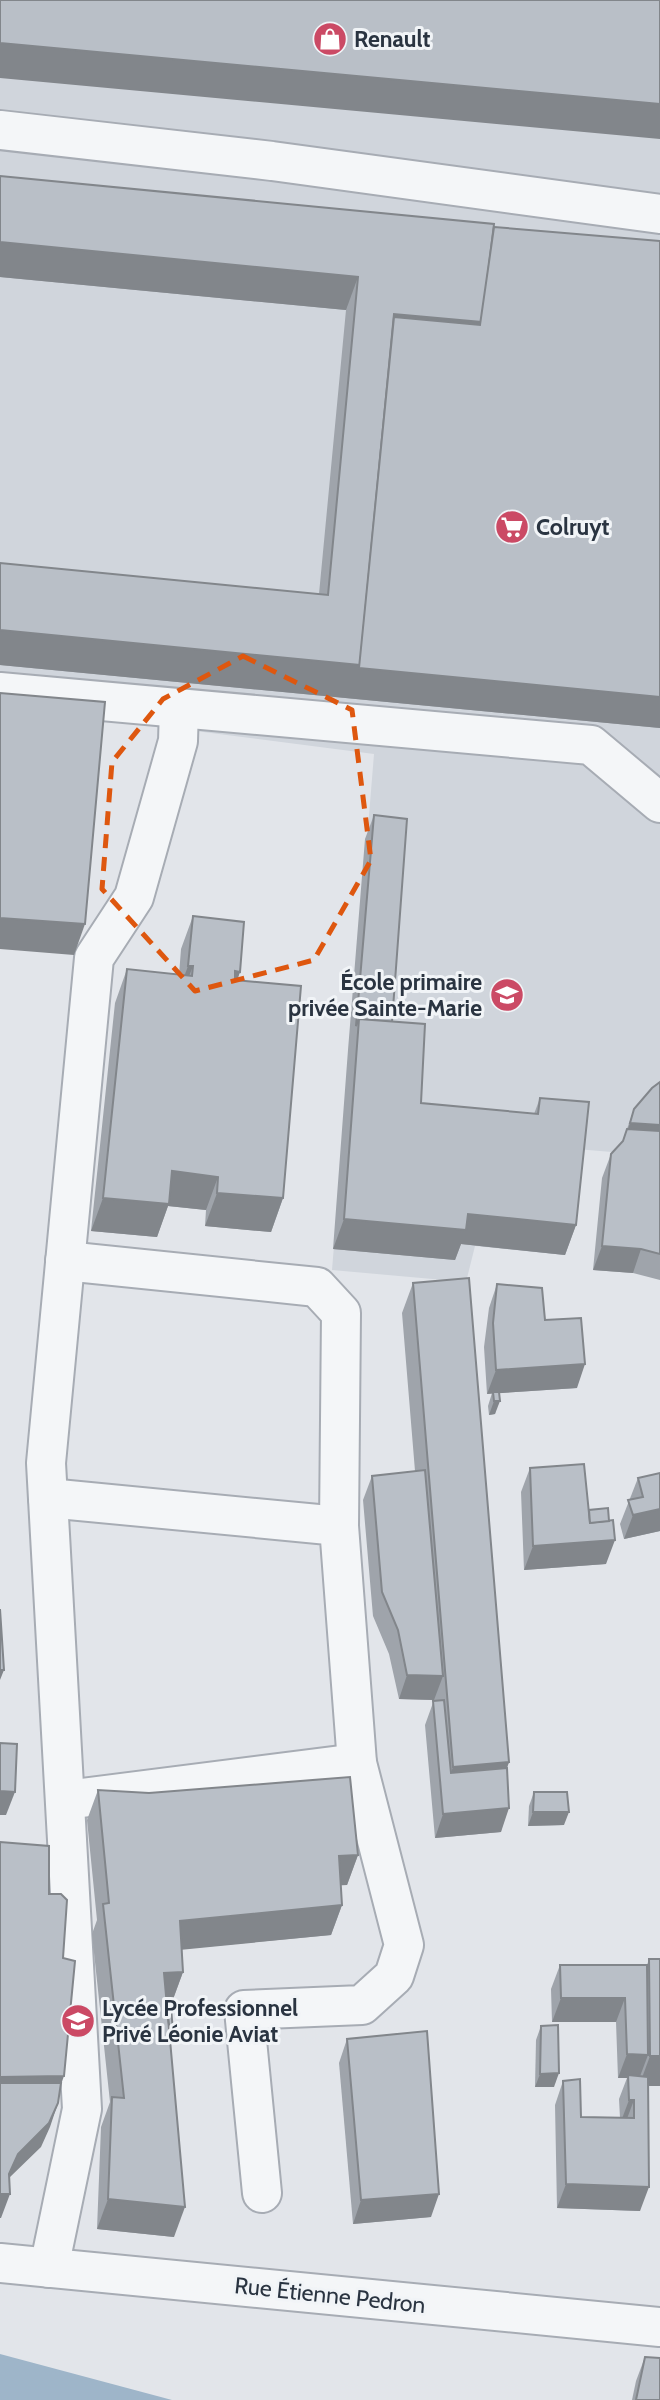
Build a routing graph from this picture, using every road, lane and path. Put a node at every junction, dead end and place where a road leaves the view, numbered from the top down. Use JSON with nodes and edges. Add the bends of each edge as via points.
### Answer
{"nodes":[{"id":1,"x":0,"y":130,"type":"edge"},
{"id":2,"x":660,"y":214,"type":"edge"},
{"id":3,"x":0,"y":692,"type":"edge"},
{"id":4,"x":179,"y":708,"type":"junction"},
{"id":5,"x":660,"y":803,"type":"edge"},
{"id":6,"x":65,"y":1261,"type":"junction"},
{"id":7,"x":48,"y":1498,"type":"junction"},
{"id":8,"x":339,"y":1526,"type":"junction"},
{"id":9,"x":358,"y":1763,"type":"junction"},
{"id":10,"x":66,"y":1800,"type":"junction"},
{"id":11,"x":262,"y":2193,"type":"dead end"},
{"id":12,"x":0,"y":2263,"type":"edge"},
{"id":13,"x":49,"y":2268,"type":"junction"},
{"id":14,"x":660,"y":2327,"type":"edge"}],
"edges":[{"from":1,"to":2,"type":"street","via":[[272,161]]},
{"from":3,"to":4,"type":"street"},
{"from":4,"to":5,"type":"street","via":[[591,745]]},
{"from":4,"to":6,"type":"street","via":[[178,741],[134,897],[94,958]]},
{"from":6,"to":7,"type":"street","via":[[46,1463]]},
{"from":6,"to":8,"type":"street","via":[[317,1287],[341,1313]]},
{"from":7,"to":8,"type":"street"},
{"from":7,"to":10,"type":"street"},
{"from":8,"to":9,"type":"street"},
{"from":9,"to":10,"type":"street"},
{"from":9,"to":11,"type":"street","via":[[404,1945],[394,1976],[362,2005],[244,2010]]},
{"from":10,"to":13,"type":"street","via":[[82,2109]]},
{"from":12,"to":13,"type":"street","name":"Rue Étienne Pedron"},
{"from":13,"to":14,"type":"street","name":"Rue Étienne Pedron"}]}
